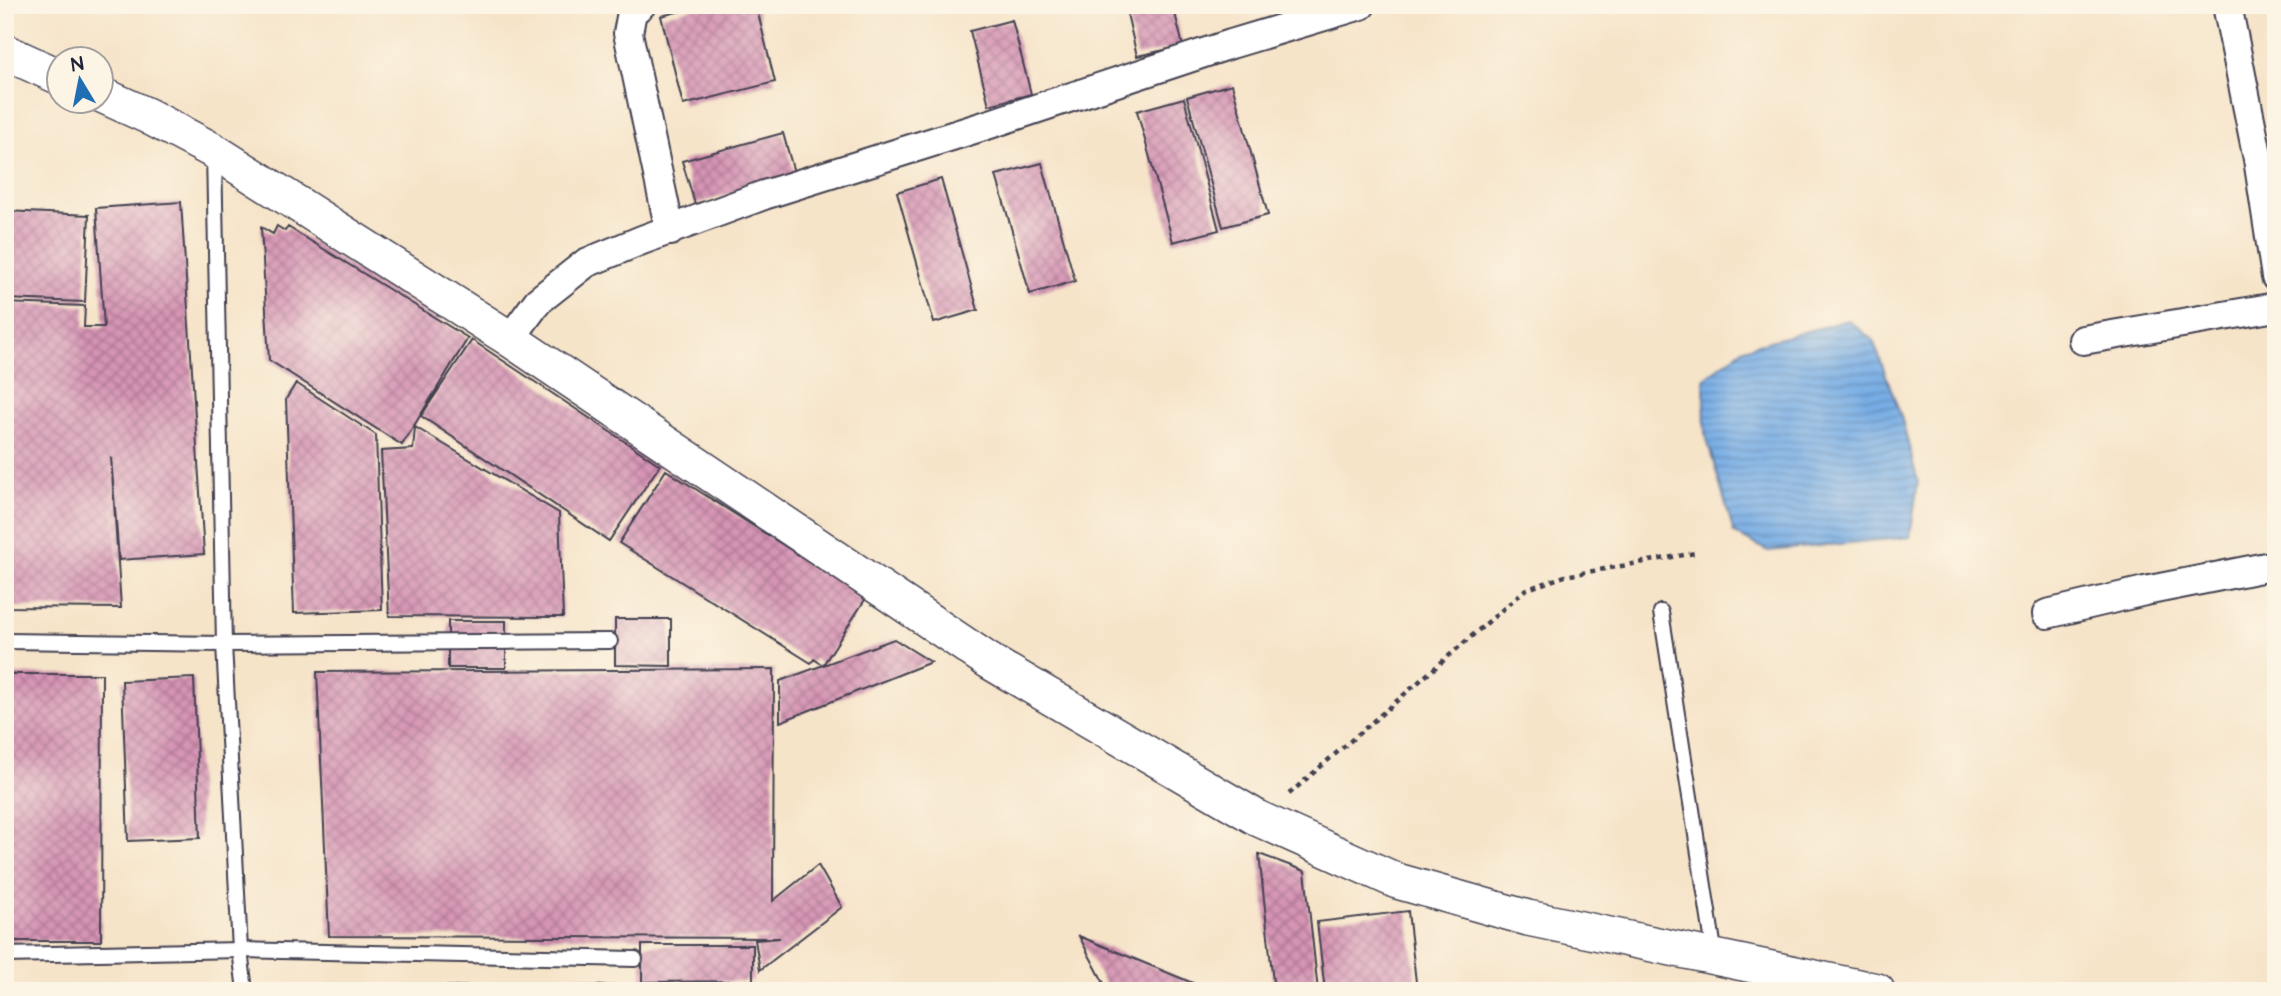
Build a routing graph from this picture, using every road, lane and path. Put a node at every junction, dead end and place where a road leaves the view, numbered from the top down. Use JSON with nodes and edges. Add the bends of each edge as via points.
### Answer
{"nodes":[{"id":1,"x":641,"y":5,"type":"edge"},
{"id":2,"x":1361,"y":5,"type":"edge"},
{"id":3,"x":2227,"y":5,"type":"edge"},
{"id":4,"x":5,"y":52,"type":"edge"},
{"id":5,"x":46,"y":71,"type":"edge"},
{"id":6,"x":116,"y":101,"type":"edge"},
{"id":7,"x":214,"y":151,"type":"junction"},
{"id":8,"x":2267,"y":156,"type":"edge"},
{"id":9,"x":670,"y":231,"type":"junction"},
{"id":10,"x":2276,"y":277,"type":"edge"},
{"id":11,"x":2276,"y":307,"type":"edge"},
{"id":12,"x":510,"y":339,"type":"junction"},
{"id":13,"x":2083,"y":340,"type":"dead end"},
{"id":14,"x":1695,"y":552,"type":"dead end"},
{"id":15,"x":2276,"y":565,"type":"edge"},
{"id":16,"x":1661,"y":612,"type":"dead end"},
{"id":17,"x":2047,"y":614,"type":"dead end"},
{"id":18,"x":5,"y":641,"type":"edge"},
{"id":19,"x":610,"y":641,"type":"dead end"},
{"id":20,"x":224,"y":644,"type":"junction"},
{"id":21,"x":1259,"y":820,"type":"junction"},
{"id":22,"x":240,"y":950,"type":"junction"},
{"id":23,"x":5,"y":955,"type":"edge"},
{"id":24,"x":1715,"y":957,"type":"junction"},
{"id":25,"x":635,"y":958,"type":"dead end"},
{"id":26,"x":244,"y":991,"type":"edge"},
{"id":27,"x":1877,"y":991,"type":"edge"}],
"edges":[{"from":1,"to":9,"type":"street","via":[[632,12],[628,33]]},
{"from":2,"to":9,"type":"street","via":[[764,195]]},
{"from":3,"to":8,"type":"street"},
{"from":4,"to":5,"type":"street"},
{"from":6,"to":7,"type":"street"},
{"from":7,"to":12,"type":"street"},
{"from":7,"to":20,"type":"lane"},
{"from":8,"to":10,"type":"street"},
{"from":9,"to":12,"type":"street","via":[[586,263],[538,301]]},
{"from":11,"to":13,"type":"street"},
{"from":12,"to":21,"type":"street","via":[[989,661]]},
{"from":14,"to":21,"type":"path","via":[[1565,576],[1525,590]]},
{"from":15,"to":17,"type":"street"},
{"from":16,"to":24,"type":"lane"},
{"from":18,"to":20,"type":"lane"},
{"from":19,"to":20,"type":"lane"},
{"from":20,"to":22,"type":"lane"},
{"from":21,"to":24,"type":"street","via":[[1397,881],[1528,918]]},
{"from":22,"to":23,"type":"lane"},
{"from":22,"to":25,"type":"lane"},
{"from":22,"to":26,"type":"lane"},
{"from":24,"to":27,"type":"street"}]}
